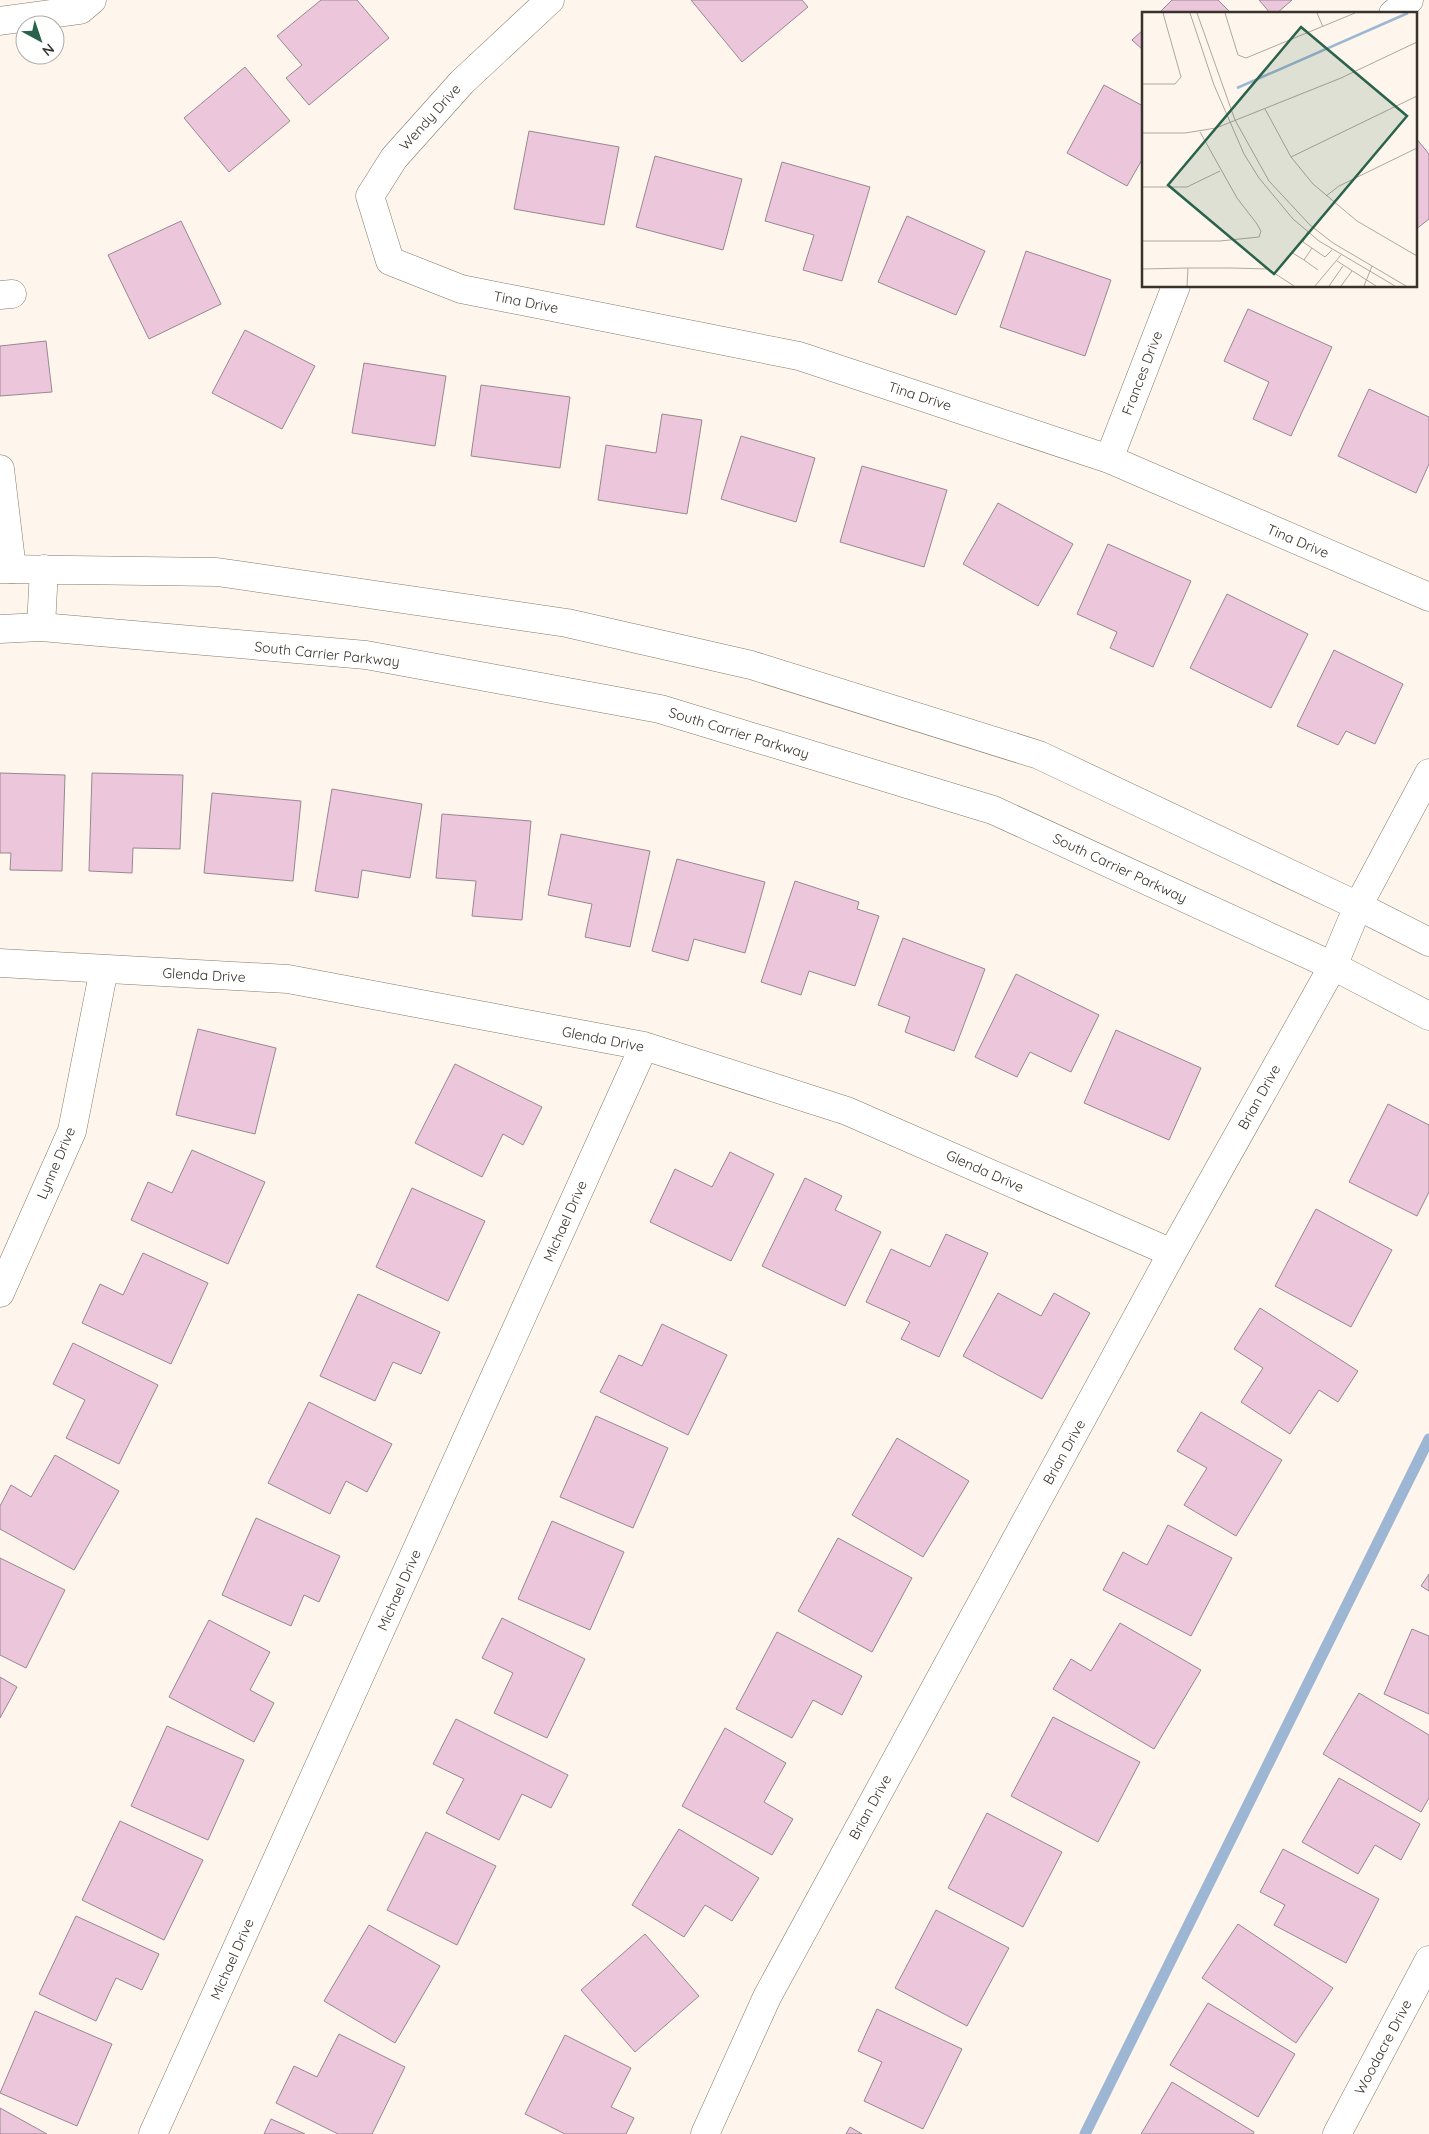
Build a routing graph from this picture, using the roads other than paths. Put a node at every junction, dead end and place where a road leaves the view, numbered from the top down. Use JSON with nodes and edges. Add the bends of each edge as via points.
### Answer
{"nodes":[{"id":1,"x":92,"y":0,"type":"edge"},
{"id":2,"x":550,"y":0,"type":"edge"},
{"id":3,"x":1409,"y":0,"type":"edge"},
{"id":4,"x":1394,"y":12,"type":"edge"},
{"id":5,"x":0,"y":21,"type":"edge"},
{"id":6,"x":390,"y":260,"type":"joint"},
{"id":7,"x":1175,"y":288,"type":"edge"},
{"id":8,"x":1109,"y":460,"type":"junction"},
{"id":9,"x":0,"y":469,"type":"edge"},
{"id":10,"x":6,"y":569,"type":"edge"},
{"id":11,"x":44,"y":569,"type":"junction"},
{"id":12,"x":1429,"y":597,"type":"edge"},
{"id":13,"x":41,"y":627,"type":"junction"},
{"id":14,"x":0,"y":629,"type":"edge"},
{"id":15,"x":1429,"y":773,"type":"edge"},
{"id":16,"x":1358,"y":906,"type":"junction"},
{"id":17,"x":1429,"y":942,"type":"edge"},
{"id":18,"x":0,"y":963,"type":"edge"},
{"id":19,"x":1333,"y":966,"type":"junction"},
{"id":20,"x":104,"y":969,"type":"junction"},
{"id":21,"x":1429,"y":1016,"type":"edge"},
{"id":22,"x":644,"y":1046,"type":"junction"},
{"id":23,"x":1172,"y":1253,"type":"junction"},
{"id":24,"x":0,"y":1293,"type":"edge"},
{"id":25,"x":1429,"y":1960,"type":"edge"},
{"id":26,"x":153,"y":2134,"type":"edge"},
{"id":27,"x":705,"y":2134,"type":"edge"},
{"id":28,"x":1337,"y":2134,"type":"edge"}],
"edges":[{"from":1,"to":5,"type":"street","via":[[80,10]]},
{"from":2,"to":6,"type":"street","name":"Wendy Drive","via":[[462,82],[394,158],[370,196]]},
{"from":3,"to":4,"type":"street"},
{"from":6,"to":8,"type":"street","name":"Tina Drive","via":[[462,288],[799,356]]},
{"from":7,"to":8,"type":"street","name":"Frances Drive"},
{"from":8,"to":12,"type":"street","name":"Tina Drive"},
{"from":9,"to":10,"type":"street"},
{"from":10,"to":11,"type":"street"},
{"from":11,"to":13,"type":"street"},
{"from":11,"to":16,"type":"street","via":[[217,572],[567,623],[752,665],[1039,755]]},
{"from":13,"to":14,"type":"street","name":"South Carrier Parkway"},
{"from":13,"to":19,"type":"street","name":"South Carrier Parkway","via":[[366,655],[660,709],[993,810]]},
{"from":15,"to":16,"type":"street","name":"Brian Drive"},
{"from":16,"to":17,"type":"street"},
{"from":16,"to":19,"type":"street","name":"Brian Drive"},
{"from":18,"to":20,"type":"street","name":"Glenda Drive"},
{"from":19,"to":21,"type":"street","name":"South Carrier Parkway"},
{"from":19,"to":23,"type":"street","name":"Brian Drive"},
{"from":20,"to":22,"type":"street","name":"Glenda Drive","via":[[288,979]]},
{"from":20,"to":24,"type":"street","name":"Lynne Drive","via":[[72,1130]]},
{"from":22,"to":23,"type":"street","name":"Glenda Drive","via":[[847,1111]]},
{"from":22,"to":26,"type":"street","name":"Michael Drive"},
{"from":23,"to":27,"type":"street","name":"Brian Drive","via":[[767,1997]]},
{"from":25,"to":28,"type":"street","name":"Woodacre Drive"}]}
